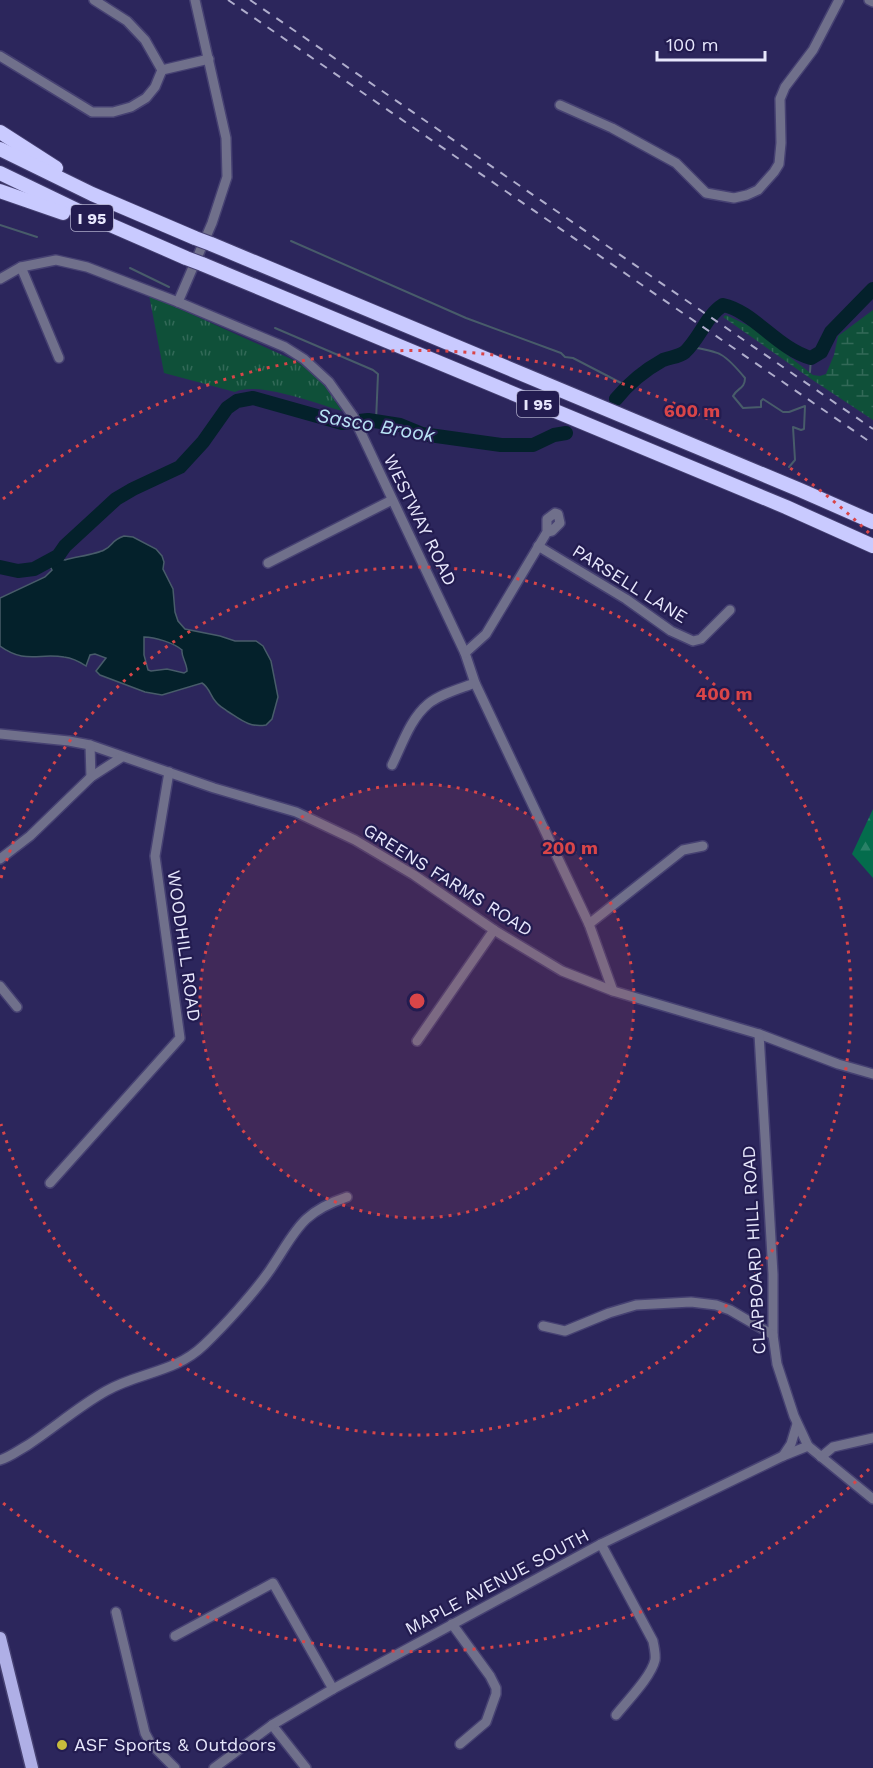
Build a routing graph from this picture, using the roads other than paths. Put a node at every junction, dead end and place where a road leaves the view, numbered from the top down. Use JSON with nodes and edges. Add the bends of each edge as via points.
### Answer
{"nodes":[{"id":1,"x":94,"y":0,"type":"edge"},
{"id":2,"x":195,"y":0,"type":"edge"},
{"id":3,"x":839,"y":0,"type":"edge"},
{"id":4,"x":869,"y":0,"type":"edge"},
{"id":5,"x":873,"y":2,"type":"edge"},
{"id":6,"x":0,"y":56,"type":"edge"},
{"id":7,"x":210,"y":59,"type":"junction"},
{"id":8,"x":162,"y":70,"type":"junction"},
{"id":9,"x":560,"y":105,"type":"dead end"},
{"id":10,"x":0,"y":132,"type":"edge"},
{"id":11,"x":0,"y":149,"type":"edge"},
{"id":12,"x":0,"y":173,"type":"edge"},
{"id":13,"x":0,"y":191,"type":"edge"},
{"id":14,"x":117,"y":205,"type":"junction"},
{"id":15,"x":155,"y":244,"type":"junction"},
{"id":16,"x":21,"y":267,"type":"junction"},
{"id":17,"x":0,"y":279,"type":"edge"},
{"id":18,"x":178,"y":302,"type":"junction"},
{"id":19,"x":59,"y":358,"type":"dead end"},
{"id":20,"x":392,"y":500,"type":"junction"},
{"id":21,"x":873,"y":522,"type":"edge"},
{"id":22,"x":547,"y":532,"type":"dead end"},
{"id":23,"x":538,"y":546,"type":"junction"},
{"id":24,"x":873,"y":546,"type":"edge"},
{"id":25,"x":268,"y":563,"type":"dead end"},
{"id":26,"x":730,"y":610,"type":"dead end"},
{"id":27,"x":465,"y":653,"type":"junction"},
{"id":28,"x":475,"y":683,"type":"junction"},
{"id":29,"x":0,"y":734,"type":"edge"},
{"id":30,"x":90,"y":745,"type":"junction"},
{"id":31,"x":122,"y":757,"type":"junction"},
{"id":32,"x":392,"y":765,"type":"dead end"},
{"id":33,"x":169,"y":772,"type":"junction"},
{"id":34,"x":91,"y":777,"type":"junction"},
{"id":35,"x":703,"y":846,"type":"dead end"},
{"id":36,"x":0,"y":859,"type":"edge"},
{"id":37,"x":589,"y":924,"type":"junction"},
{"id":38,"x":494,"y":930,"type":"junction"},
{"id":39,"x":0,"y":987,"type":"edge"},
{"id":40,"x":613,"y":991,"type":"junction"},
{"id":41,"x":17,"y":1007,"type":"dead end"},
{"id":42,"x":759,"y":1034,"type":"junction"},
{"id":43,"x":417,"y":1041,"type":"dead end"},
{"id":44,"x":873,"y":1074,"type":"edge"},
{"id":45,"x":51,"y":1183,"type":"dead end"},
{"id":46,"x":347,"y":1197,"type":"dead end"},
{"id":47,"x":543,"y":1326,"type":"dead end"},
{"id":48,"x":773,"y":1335,"type":"junction"},
{"id":49,"x":797,"y":1424,"type":"junction"},
{"id":50,"x":873,"y":1438,"type":"edge"},
{"id":51,"x":808,"y":1446,"type":"junction"},
{"id":52,"x":783,"y":1456,"type":"junction"},
{"id":53,"x":821,"y":1457,"type":"junction"},
{"id":54,"x":0,"y":1460,"type":"edge"},
{"id":55,"x":873,"y":1499,"type":"edge"},
{"id":56,"x":601,"y":1544,"type":"junction"},
{"id":57,"x":116,"y":1612,"type":"dead end"},
{"id":58,"x":452,"y":1624,"type":"junction"},
{"id":59,"x":175,"y":1636,"type":"dead end"},
{"id":60,"x":0,"y":1638,"type":"edge"},
{"id":61,"x":333,"y":1689,"type":"junction"},
{"id":62,"x":616,"y":1715,"type":"dead end"},
{"id":63,"x":272,"y":1725,"type":"junction"},
{"id":64,"x":460,"y":1744,"type":"dead end"},
{"id":65,"x":32,"y":1768,"type":"edge"},
{"id":66,"x":175,"y":1768,"type":"edge"},
{"id":67,"x":214,"y":1768,"type":"edge"},
{"id":68,"x":306,"y":1768,"type":"edge"}],
"edges":[{"from":1,"to":8,"type":"street","via":[[127,21],[145,40]]},
{"from":2,"to":7,"type":"street"},
{"from":3,"to":9,"type":"street","via":[[813,50],[780,99],[779,164],[758,190],[747,195],[734,198],[706,193],[676,163]]},
{"from":4,"to":5,"type":"street"},
{"from":6,"to":8,"type":"street","via":[[92,112],[113,112],[146,98]]},
{"from":7,"to":8,"type":"street"},
{"from":7,"to":18,"type":"street","via":[[226,138],[227,177],[212,224]]},
{"from":10,"to":14,"type":"highway"},
{"from":11,"to":14,"type":"highway","number":"I 95"},
{"from":12,"to":15,"type":"highway","number":"I 95"},
{"from":13,"to":15,"type":"highway"},
{"from":14,"to":21,"type":"highway","number":"I 95","bridge":true},
{"from":15,"to":24,"type":"highway","number":"I 95","bridge":true},
{"from":16,"to":17,"type":"street","name":"WESTWAY ROAD"},
{"from":16,"to":18,"type":"street","name":"WESTWAY ROAD","via":[[56,260],[87,267]]},
{"from":16,"to":19,"type":"street"},
{"from":18,"to":20,"type":"street","name":"WESTWAY ROAD","via":[[285,347],[329,381],[353,416]]},
{"from":20,"to":25,"type":"street"},
{"from":20,"to":27,"type":"street","name":"WESTWAY ROAD"},
{"from":22,"to":23,"type":"street"},
{"from":23,"to":26,"type":"street","name":"PARSELL LANE","via":[[693,641],[701,639]]},
{"from":23,"to":27,"type":"street","via":[[486,634]]},
{"from":27,"to":28,"type":"street","name":"WESTWAY ROAD"},
{"from":28,"to":32,"type":"street","via":[[428,704],[415,720]]},
{"from":28,"to":37,"type":"street","name":"WESTWAY ROAD"},
{"from":29,"to":30,"type":"street","name":"GREENS FARMS ROAD"},
{"from":30,"to":31,"type":"street","name":"GREENS FARMS ROAD"},
{"from":30,"to":34,"type":"street"},
{"from":31,"to":33,"type":"street","name":"GREENS FARMS ROAD"},
{"from":31,"to":34,"type":"street"},
{"from":33,"to":38,"type":"street","name":"GREENS FARMS ROAD","via":[[296,812],[355,840]]},
{"from":33,"to":45,"type":"street","name":"WOODHILL ROAD","via":[[155,856],[180,1038]]},
{"from":34,"to":36,"type":"street"},
{"from":35,"to":37,"type":"street","via":[[683,850]]},
{"from":37,"to":40,"type":"street","name":"WESTWAY ROAD"},
{"from":38,"to":40,"type":"street","name":"GREENS FARMS ROAD","via":[[562,971]]},
{"from":38,"to":43,"type":"street"},
{"from":39,"to":41,"type":"street"},
{"from":40,"to":42,"type":"street","name":"GREENS FARMS ROAD"},
{"from":42,"to":44,"type":"street","name":"GREENS FARMS ROAD"},
{"from":42,"to":48,"type":"street","name":"CLAPBOARD HILL ROAD"},
{"from":46,"to":54,"type":"street","via":[[299,1224],[270,1271],[202,1347],[179,1363],[106,1391]]},
{"from":47,"to":48,"type":"street","via":[[565,1331],[636,1305],[691,1302],[730,1310]]},
{"from":48,"to":49,"type":"street","name":"CLAPBOARD HILL ROAD","via":[[777,1364]]},
{"from":49,"to":51,"type":"street","name":"CLAPBOARD HILL ROAD"},
{"from":49,"to":52,"type":"street"},
{"from":50,"to":53,"type":"street","via":[[833,1447]]},
{"from":51,"to":52,"type":"street","name":"MAPLE AVENUE SOUTH"},
{"from":51,"to":53,"type":"street","name":"CLAPBOARD HILL ROAD"},
{"from":52,"to":56,"type":"street","name":"MAPLE AVENUE SOUTH"},
{"from":53,"to":55,"type":"street","name":"CLAPBOARD HILL ROAD"},
{"from":56,"to":58,"type":"street","name":"MAPLE AVENUE SOUTH"},
{"from":56,"to":62,"type":"street","via":[[655,1649],[651,1670]]},
{"from":57,"to":66,"type":"street","via":[[145,1733]]},
{"from":58,"to":61,"type":"street","name":"MAPLE AVENUE SOUTH"},
{"from":58,"to":64,"type":"street","via":[[496,1688],[486,1722]]},
{"from":59,"to":61,"type":"street","via":[[273,1583]]},
{"from":60,"to":65,"type":"main road"},
{"from":61,"to":63,"type":"street","name":"MAPLE AVENUE SOUTH"},
{"from":63,"to":67,"type":"street","name":"MAPLE AVENUE SOUTH"},
{"from":63,"to":68,"type":"street"}]}
